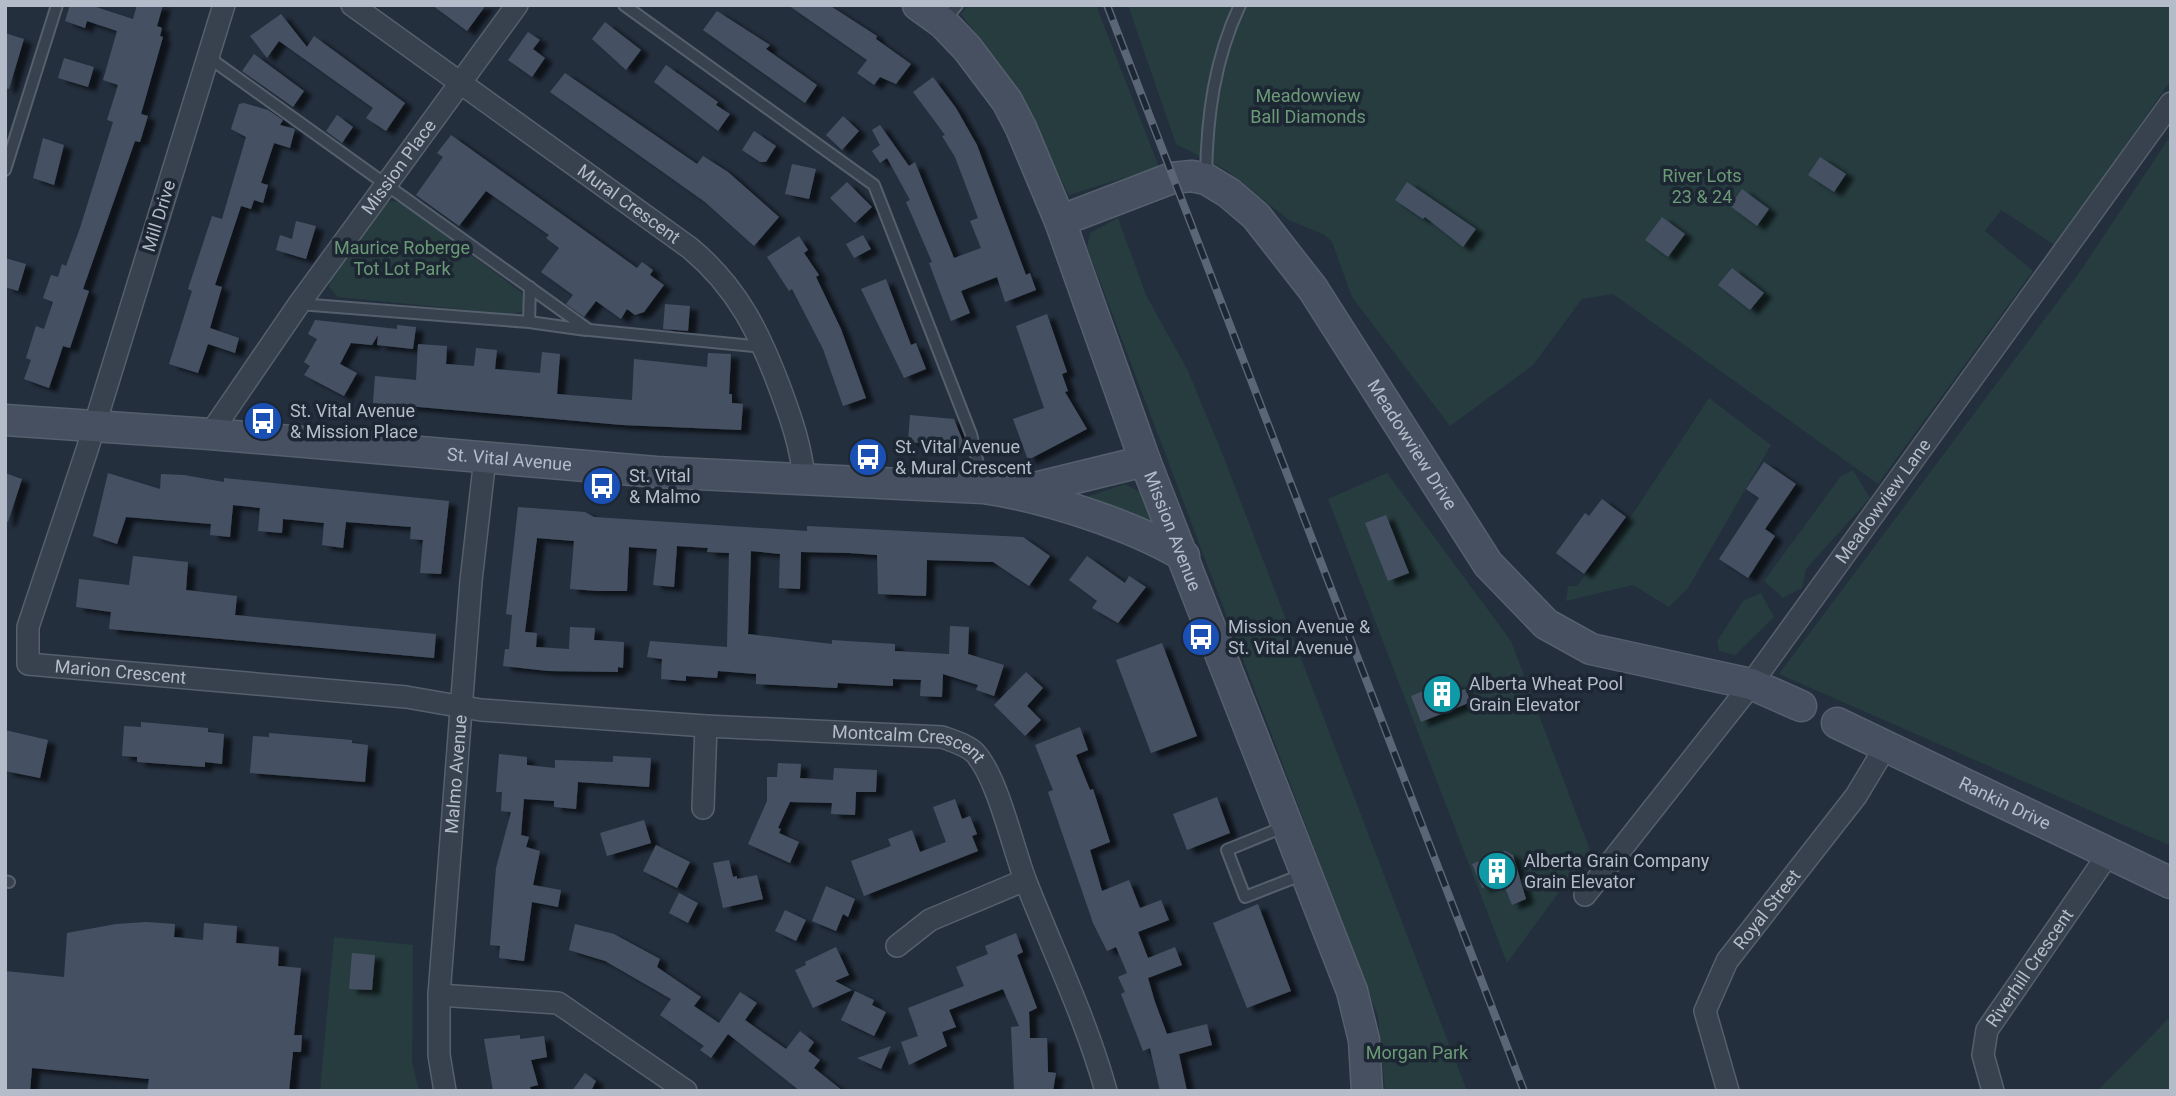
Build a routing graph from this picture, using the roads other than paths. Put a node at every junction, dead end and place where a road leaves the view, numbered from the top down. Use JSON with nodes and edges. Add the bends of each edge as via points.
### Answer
{"nodes":[{"id":1,"x":57,"y":5,"type":"edge"},
{"id":2,"x":224,"y":5,"type":"edge"},
{"id":3,"x":352,"y":5,"type":"edge"},
{"id":4,"x":517,"y":5,"type":"edge"},
{"id":5,"x":624,"y":5,"type":"edge"},
{"id":6,"x":918,"y":5,"type":"edge"},
{"id":7,"x":1240,"y":5,"type":"edge"},
{"id":8,"x":950,"y":14,"type":"edge"},
{"id":9,"x":208,"y":57,"type":"junction"},
{"id":10,"x":462,"y":84,"type":"junction"},
{"id":11,"x":2171,"y":103,"type":"edge"},
{"id":12,"x":5,"y":170,"type":"edge"},
{"id":13,"x":1206,"y":179,"type":"junction"},
{"id":14,"x":388,"y":184,"type":"junction"},
{"id":15,"x":1060,"y":221,"type":"junction"},
{"id":16,"x":530,"y":286,"type":"junction"},
{"id":17,"x":299,"y":304,"type":"junction"},
{"id":18,"x":530,"y":322,"type":"junction"},
{"id":19,"x":589,"y":330,"type":"junction"},
{"id":20,"x":764,"y":346,"type":"junction"},
{"id":21,"x":5,"y":420,"type":"edge"},
{"id":22,"x":94,"y":426,"type":"junction"},
{"id":23,"x":209,"y":434,"type":"junction"},
{"id":24,"x":485,"y":457,"type":"junction"},
{"id":25,"x":1145,"y":461,"type":"junction"},
{"id":26,"x":804,"y":479,"type":"junction"},
{"id":27,"x":983,"y":488,"type":"junction"},
{"id":28,"x":1014,"y":492,"type":"junction"},
{"id":29,"x":1184,"y":556,"type":"junction"},
{"id":30,"x":1751,"y":684,"type":"junction"},
{"id":31,"x":461,"y":706,"type":"junction"},
{"id":32,"x":1801,"y":706,"type":"dead end"},
{"id":33,"x":1837,"y":723,"type":"dead end"},
{"id":34,"x":706,"y":726,"type":"junction"},
{"id":35,"x":1886,"y":746,"type":"junction"},
{"id":36,"x":703,"y":808,"type":"dead end"},
{"id":37,"x":1288,"y":825,"type":"junction"},
{"id":38,"x":2109,"y":853,"type":"junction"},
{"id":39,"x":1307,"y":873,"type":"junction"},
{"id":40,"x":1025,"y":880,"type":"junction"},
{"id":41,"x":2171,"y":883,"type":"edge"},
{"id":42,"x":1585,"y":895,"type":"dead end"},
{"id":43,"x":897,"y":946,"type":"dead end"},
{"id":44,"x":439,"y":995,"type":"junction"},
{"id":45,"x":445,"y":1091,"type":"edge"},
{"id":46,"x":686,"y":1091,"type":"edge"},
{"id":47,"x":1106,"y":1091,"type":"edge"},
{"id":48,"x":1367,"y":1091,"type":"edge"},
{"id":49,"x":1728,"y":1091,"type":"edge"},
{"id":50,"x":1993,"y":1091,"type":"edge"}],
"edges":[{"from":1,"to":12,"type":"lane"},
{"from":2,"to":9,"type":"street","name":"Mill Drive"},
{"from":3,"to":10,"type":"street","name":"Mural Crescent"},
{"from":4,"to":10,"type":"street","name":"Mission Place"},
{"from":5,"to":27,"type":"lane","via":[[874,185],[971,434]]},
{"from":6,"to":8,"type":"street","name":"Mission Avenue"},
{"from":7,"to":13,"type":"lane","via":[[1221,53],[1207,125]]},
{"from":8,"to":15,"type":"street","name":"Mission Avenue","via":[[967,48],[1007,101]]},
{"from":9,"to":14,"type":"lane"},
{"from":9,"to":22,"type":"street","name":"Mill Drive"},
{"from":10,"to":14,"type":"street","name":"Mission Place"},
{"from":10,"to":20,"type":"street","name":"Mural Crescent","via":[[707,261],[736,294]]},
{"from":11,"to":30,"type":"street","name":"Meadowview Lane"},
{"from":13,"to":15,"type":"street","via":[[1172,178]]},
{"from":13,"to":30,"type":"street","name":"Meadowview Drive","via":[[1255,216],[1283,248],[1488,564],[1546,624],[1591,649]]},
{"from":14,"to":16,"type":"lane"},
{"from":14,"to":17,"type":"street","name":"Mission Place"},
{"from":15,"to":25,"type":"street","name":"Mission Avenue"},
{"from":16,"to":18,"type":"lane"},
{"from":16,"to":19,"type":"lane"},
{"from":17,"to":18,"type":"lane"},
{"from":17,"to":23,"type":"street","name":"Mission Place"},
{"from":18,"to":19,"type":"lane"},
{"from":19,"to":20,"type":"lane"},
{"from":20,"to":26,"type":"street","name":"Mural Crescent","via":[[801,446]]},
{"from":21,"to":22,"type":"street","name":"St. Vital Avenue"},
{"from":22,"to":23,"type":"street","name":"St. Vital Avenue"},
{"from":22,"to":31,"type":"street","name":"Marion Crescent","via":[[28,627],[28,664]]},
{"from":23,"to":24,"type":"street","name":"St. Vital Avenue"},
{"from":24,"to":26,"type":"street","name":"St. Vital Avenue"},
{"from":24,"to":31,"type":"street","name":"Malmo Avenue"},
{"from":25,"to":28,"type":"street","name":"St. Vital Avenue"},
{"from":25,"to":29,"type":"street","name":"Mission Avenue"},
{"from":26,"to":27,"type":"street","name":"St. Vital Avenue"},
{"from":27,"to":28,"type":"street","name":"St. Vital Avenue"},
{"from":28,"to":29,"type":"street","name":"St. Vital Avenue","via":[[1152,537]]},
{"from":29,"to":37,"type":"street","name":"Mission Avenue"},
{"from":30,"to":32,"type":"street","name":"Meadowview Drive"},
{"from":30,"to":42,"type":"street","name":"Meadowview Lane"},
{"from":31,"to":34,"type":"street","name":"Montcalm Crescent"},
{"from":31,"to":44,"type":"street","name":"Malmo Avenue"},
{"from":33,"to":35,"type":"street","name":"Rankin Drive"},
{"from":34,"to":36,"type":"street"},
{"from":34,"to":40,"type":"street","name":"Montcalm Crescent","via":[[942,737],[960,743],[975,753],[988,774]]},
{"from":35,"to":38,"type":"street","name":"Rankin Drive"},
{"from":35,"to":49,"type":"street","name":"Royal Street","via":[[1856,796],[1727,961],[1705,1010]]},
{"from":37,"to":39,"type":"street","name":"Mission Avenue"},
{"from":37,"to":39,"type":"lane","via":[[1227,850],[1240,885],[1245,897]]},
{"from":38,"to":41,"type":"street","name":"Rankin Drive"},
{"from":38,"to":50,"type":"street","name":"Riverhill Crescent","via":[[1987,1030],[1983,1055]]},
{"from":39,"to":48,"type":"street","name":"Mission Avenue","via":[[1359,1015]]},
{"from":40,"to":43,"type":"street","via":[[930,919]]},
{"from":40,"to":47,"type":"street","name":"Montcalm Crescent"},
{"from":44,"to":45,"type":"street","name":"Malmo Avenue","via":[[439,1055]]},
{"from":44,"to":46,"type":"street","via":[[558,1003]]}]}
